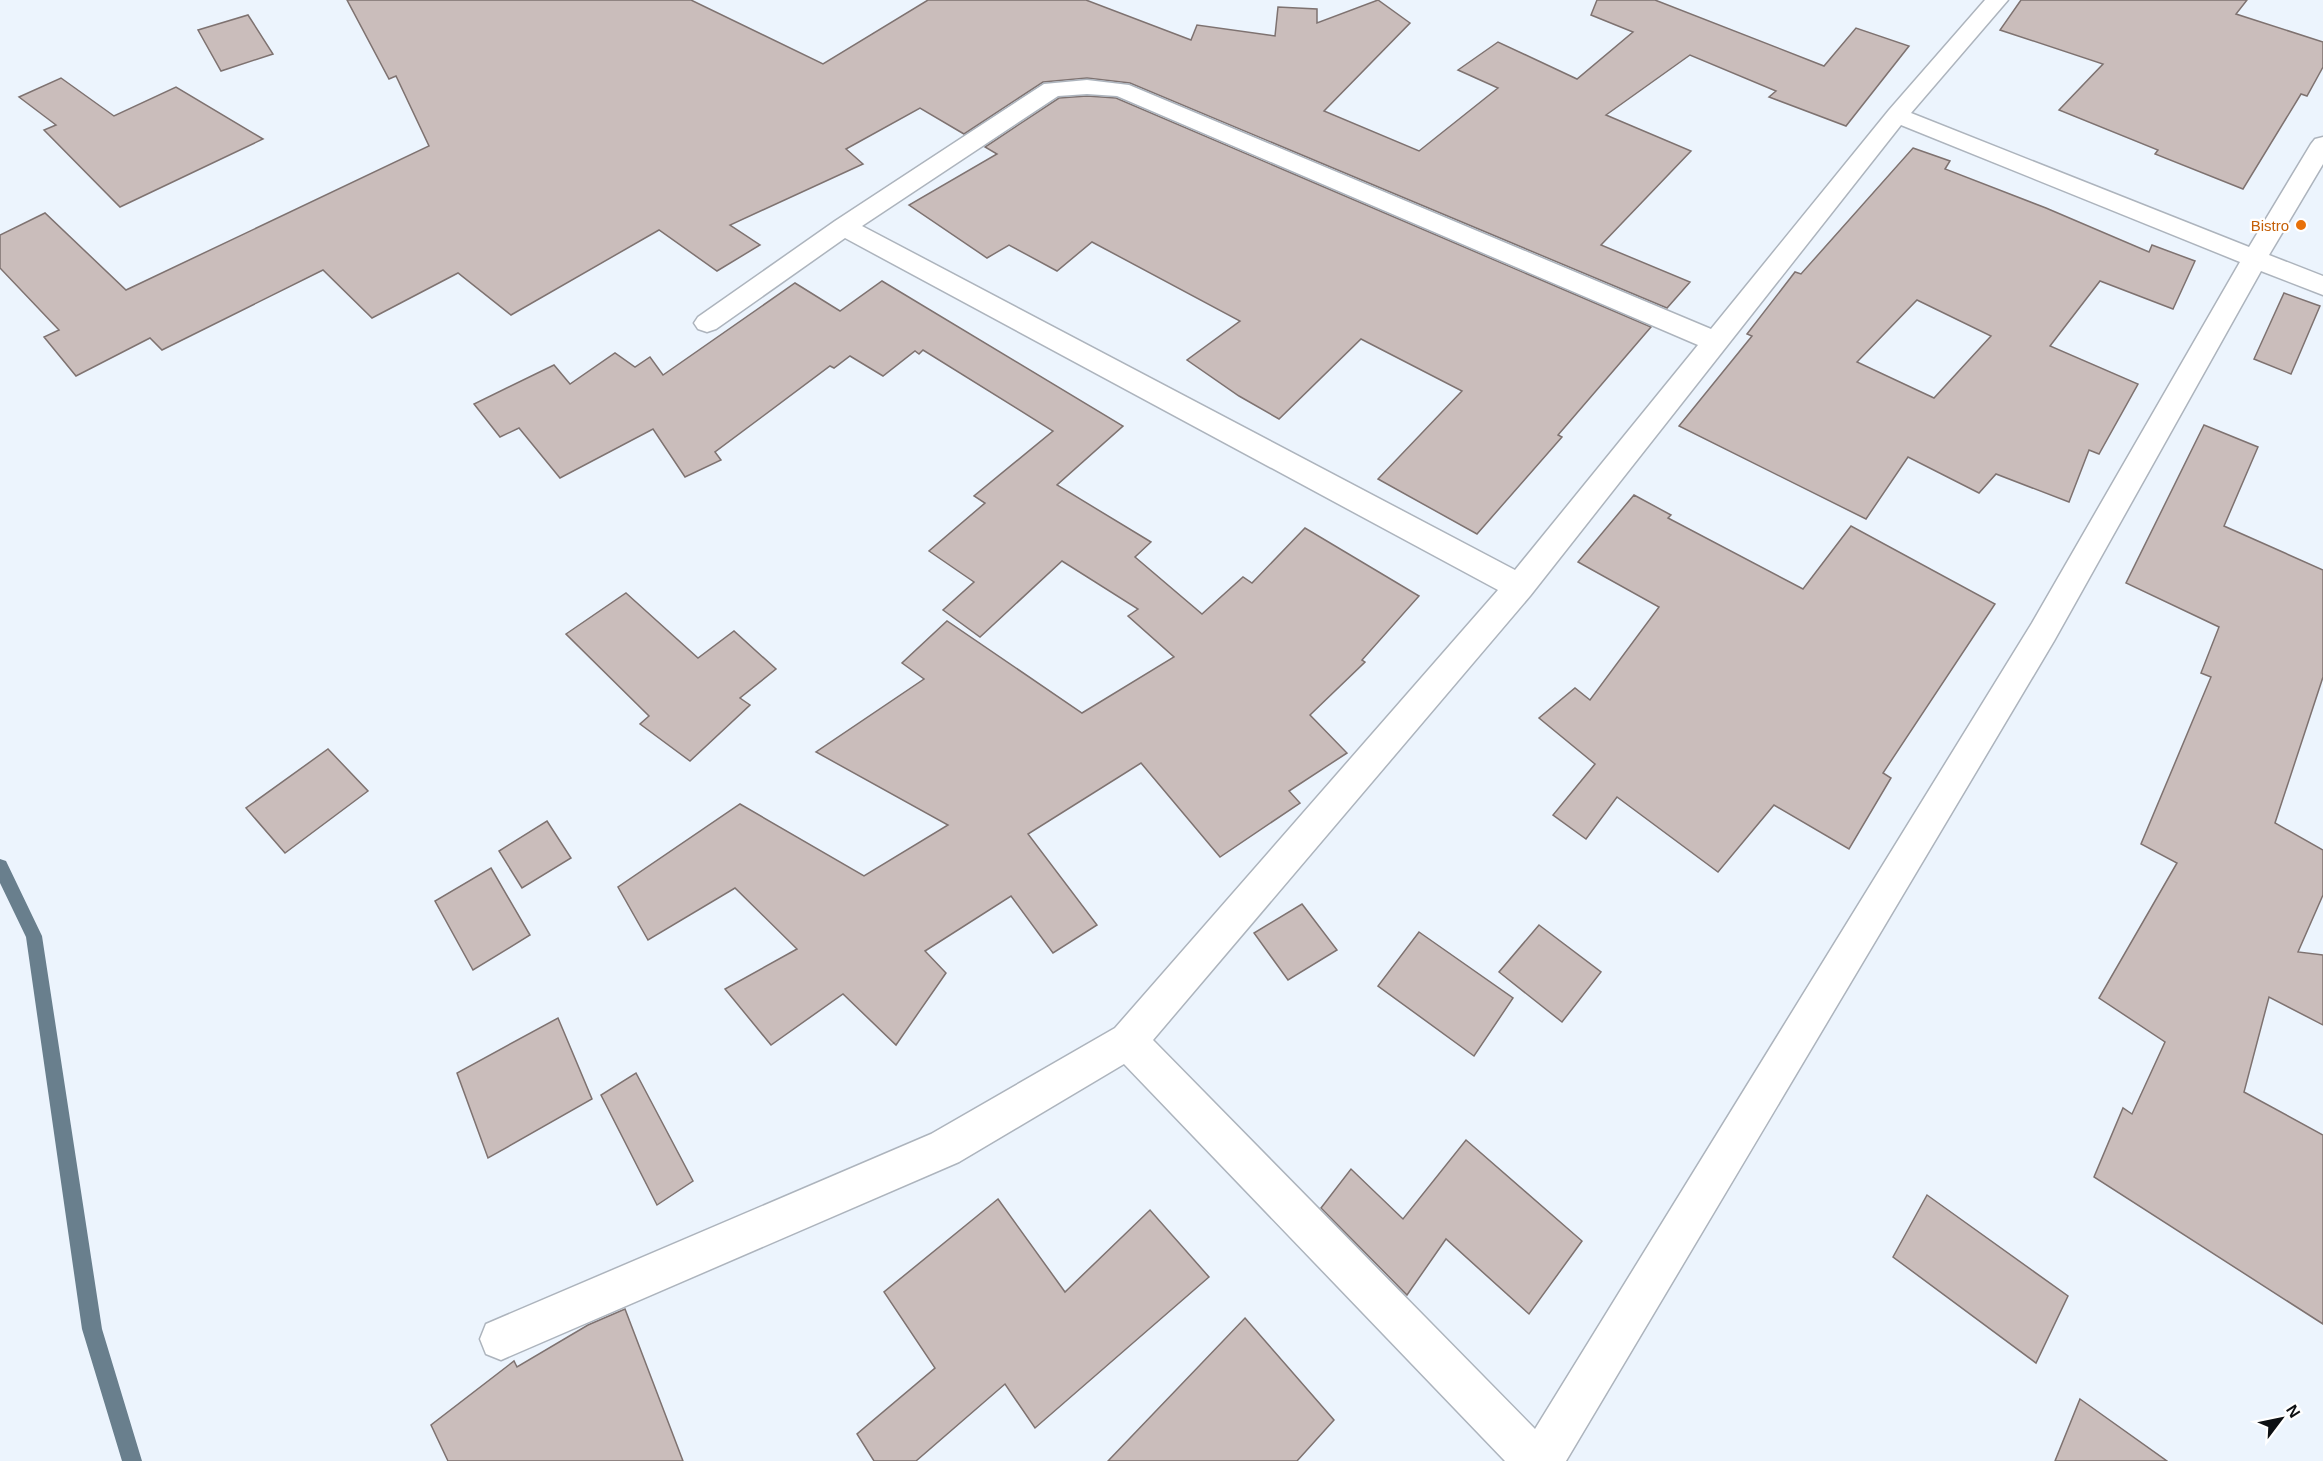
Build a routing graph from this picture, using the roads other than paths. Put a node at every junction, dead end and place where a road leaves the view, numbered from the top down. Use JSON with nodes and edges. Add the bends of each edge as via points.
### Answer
{"nodes":[{"id":1,"x":1997,"y":0,"type":"edge"},
{"id":2,"x":1897,"y":115,"type":"junction"},
{"id":3,"x":2323,"y":144,"type":"edge"},
{"id":4,"x":844,"y":227,"type":"junction"},
{"id":5,"x":2255,"y":258,"type":"junction"},
{"id":6,"x":2323,"y":286,"type":"edge"},
{"id":7,"x":707,"y":323,"type":"dead end"},
{"id":8,"x":1717,"y":342,"type":"junction"},
{"id":9,"x":1519,"y":587,"type":"junction"},
{"id":10,"x":1128,"y":1041,"type":"junction"},
{"id":11,"x":501,"y":1339,"type":"dead end"},
{"id":12,"x":1536,"y":1461,"type":"edge"},
{"id":13,"x":1541,"y":1461,"type":"edge"}],
"edges":[{"from":1,"to":2,"type":"street"},
{"from":2,"to":5,"type":"street"},
{"from":2,"to":8,"type":"street"},
{"from":3,"to":5,"type":"street"},
{"from":4,"to":7,"type":"street"},
{"from":4,"to":8,"type":"street","via":[[1052,88],[1121,90]]},
{"from":4,"to":9,"type":"street"},
{"from":5,"to":6,"type":"street"},
{"from":5,"to":13,"type":"street","via":[[2043,632]]},
{"from":8,"to":9,"type":"street"},
{"from":9,"to":10,"type":"street"},
{"from":10,"to":11,"type":"street","via":[[945,1148]]},
{"from":10,"to":12,"type":"street"}]}
